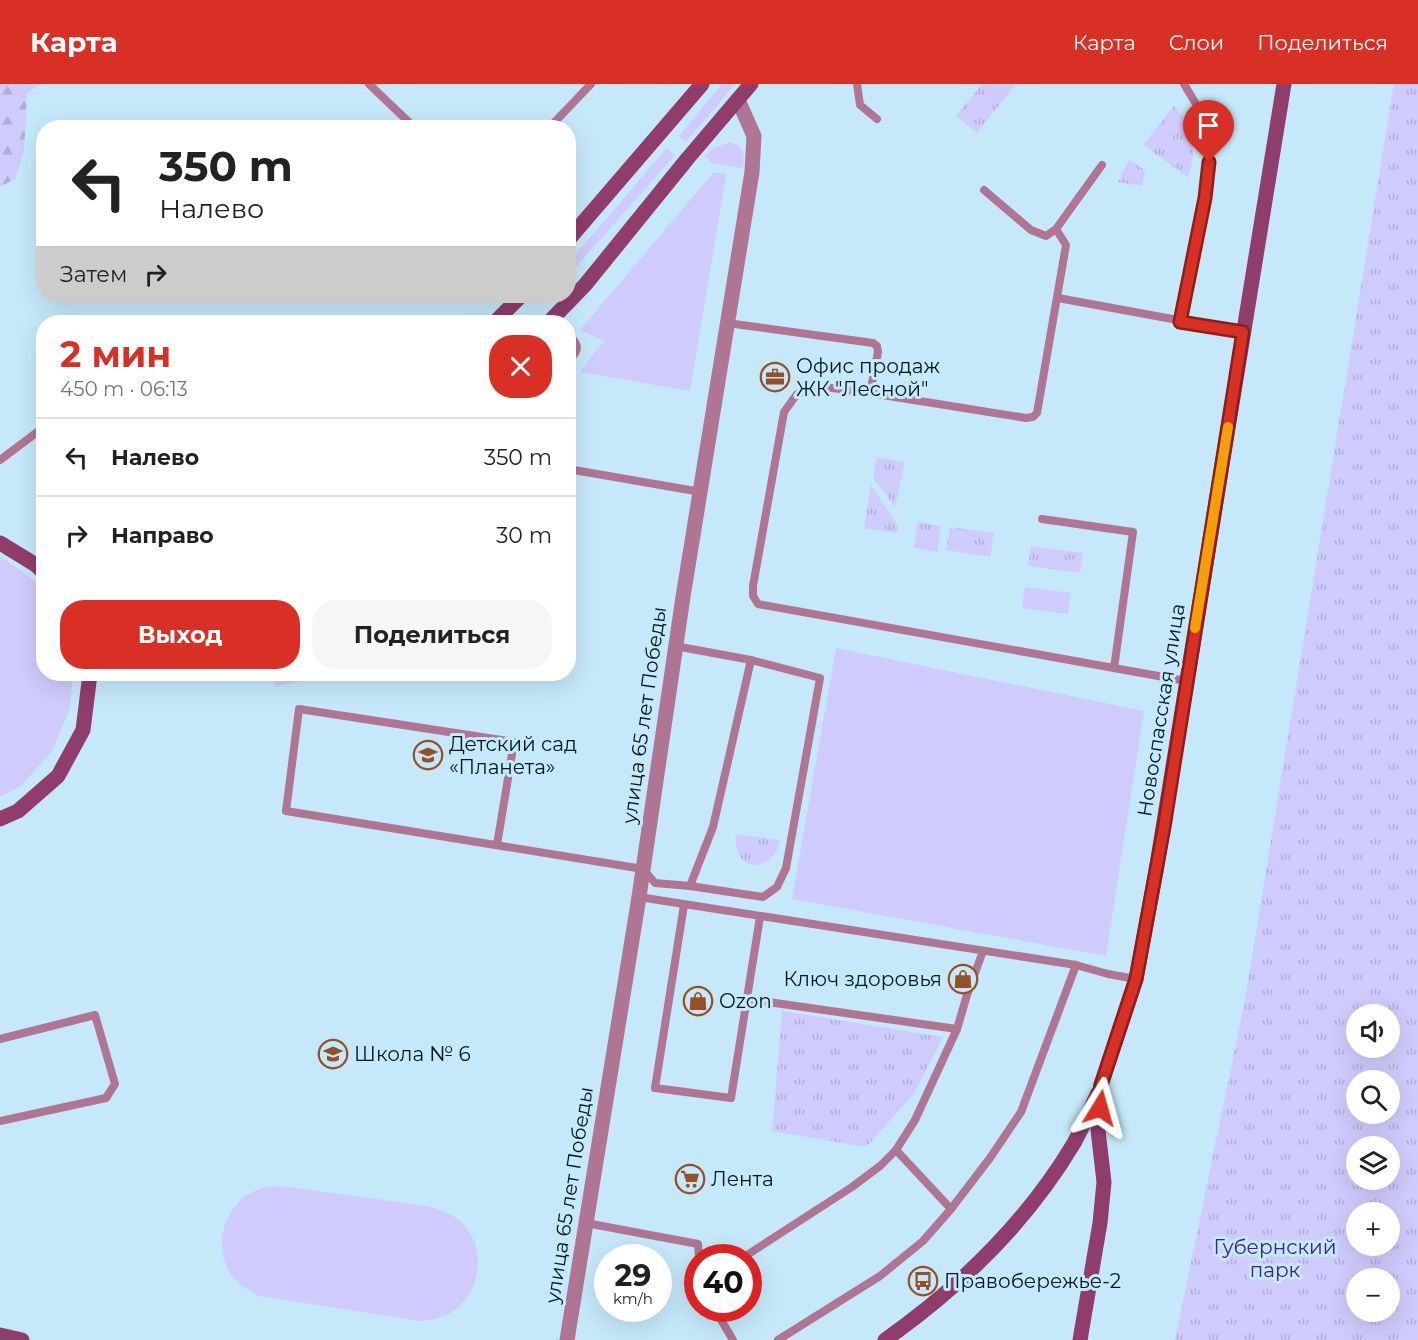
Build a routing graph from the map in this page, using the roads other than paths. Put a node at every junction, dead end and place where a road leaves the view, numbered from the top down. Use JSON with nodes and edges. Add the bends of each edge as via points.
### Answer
{"nodes":[{"id":1,"x":369,"y":84,"type":"edge"},
{"id":2,"x":591,"y":84,"type":"edge"},
{"id":3,"x":702,"y":84,"type":"edge"},
{"id":4,"x":751,"y":84,"type":"edge"},
{"id":5,"x":856,"y":84,"type":"edge"},
{"id":6,"x":1184,"y":84,"type":"edge"},
{"id":7,"x":1284,"y":84,"type":"edge"},
{"id":8,"x":738,"y":100,"type":"junction"},
{"id":9,"x":877,"y":119,"type":"dead end"},
{"id":10,"x":407,"y":120,"type":"edge"},
{"id":11,"x":557,"y":120,"type":"edge"},
{"id":12,"x":1102,"y":165,"type":"dead end"},
{"id":13,"x":984,"y":190,"type":"dead end"},
{"id":14,"x":1056,"y":229,"type":"junction"},
{"id":15,"x":576,"y":231,"type":"edge"},
{"id":16,"x":576,"y":295,"type":"edge"},
{"id":17,"x":1058,"y":298,"type":"junction"},
{"id":18,"x":514,"y":303,"type":"edge"},
{"id":19,"x":570,"y":303,"type":"edge"},
{"id":20,"x":502,"y":315,"type":"edge"},
{"id":21,"x":559,"y":315,"type":"edge"},
{"id":22,"x":1180,"y":322,"type":"junction"},
{"id":23,"x":727,"y":323,"type":"junction"},
{"id":24,"x":1243,"y":332,"type":"junction"},
{"id":25,"x":870,"y":393,"type":"junction"},
{"id":26,"x":36,"y":433,"type":"edge"},
{"id":27,"x":0,"y":460,"type":"edge"},
{"id":28,"x":576,"y":470,"type":"edge"},
{"id":29,"x":701,"y":492,"type":"junction"},
{"id":30,"x":1042,"y":519,"type":"dead end"},
{"id":31,"x":0,"y":543,"type":"edge"},
{"id":32,"x":36,"y":565,"type":"edge"},
{"id":33,"x":675,"y":646,"type":"junction"},
{"id":34,"x":751,"y":660,"type":"junction"},
{"id":35,"x":1107,"y":667,"type":"junction"},
{"id":36,"x":91,"y":681,"type":"edge"},
{"id":37,"x":1186,"y":681,"type":"junction"},
{"id":38,"x":0,"y":819,"type":"edge"},
{"id":39,"x":496,"y":845,"type":"junction"},
{"id":40,"x":643,"y":868,"type":"junction"},
{"id":41,"x":690,"y":886,"type":"junction"},
{"id":42,"x":639,"y":897,"type":"junction"},
{"id":43,"x":684,"y":905,"type":"junction"},
{"id":44,"x":760,"y":917,"type":"junction"},
{"id":45,"x":983,"y":951,"type":"junction"},
{"id":46,"x":1076,"y":965,"type":"junction"},
{"id":47,"x":1136,"y":979,"type":"junction"},
{"id":48,"x":747,"y":999,"type":"junction"},
{"id":49,"x":957,"y":1029,"type":"junction"},
{"id":50,"x":0,"y":1039,"type":"edge"},
{"id":51,"x":1101,"y":1085,"type":"junction"},
{"id":52,"x":0,"y":1121,"type":"edge"},
{"id":53,"x":896,"y":1150,"type":"junction"},
{"id":54,"x":951,"y":1209,"type":"junction"},
{"id":55,"x":586,"y":1223,"type":"junction"},
{"id":56,"x":698,"y":1244,"type":"edge"},
{"id":57,"x":762,"y":1245,"type":"edge"},
{"id":58,"x":722,"y":1322,"type":"edge"},
{"id":59,"x":0,"y":1335,"type":"edge"},
{"id":60,"x":22,"y":1340,"type":"edge"},
{"id":61,"x":567,"y":1340,"type":"edge"},
{"id":62,"x":733,"y":1340,"type":"edge"},
{"id":63,"x":778,"y":1340,"type":"edge"},
{"id":64,"x":885,"y":1340,"type":"edge"},
{"id":65,"x":1080,"y":1340,"type":"edge"}],
"edges":[{"from":1,"to":10,"type":"lane"},
{"from":2,"to":11,"type":"lane"},
{"from":3,"to":15,"type":"street"},
{"from":4,"to":8,"type":"street"},
{"from":5,"to":9,"type":"lane","via":[[860,105]]},
{"from":6,"to":22,"type":"lane","via":[[1211,144],[1205,198]]},
{"from":7,"to":24,"type":"street","name":"Новоспасская улица"},
{"from":8,"to":16,"type":"street"},
{"from":8,"to":23,"type":"street","name":"улица 65 лет Победы","via":[[754,136],[752,172]]},
{"from":12,"to":14,"type":"lane"},
{"from":13,"to":14,"type":"lane","via":[[1031,230],[1046,236]]},
{"from":14,"to":17,"type":"lane","via":[[1066,244]]},
{"from":17,"to":22,"type":"lane"},
{"from":17,"to":25,"type":"lane","via":[[1037,413],[1033,417]]},
{"from":18,"to":20,"type":"street"},
{"from":19,"to":21,"type":"street"},
{"from":22,"to":24,"type":"lane"},
{"from":23,"to":25,"type":"lane","via":[[873,343],[878,352]]},
{"from":23,"to":29,"type":"street","name":"улица 65 лет Победы"},
{"from":24,"to":37,"type":"street","name":"Новоспасская улица"},
{"from":25,"to":35,"type":"lane","via":[[817,386],[797,394],[783,412],[753,586],[758,604]]},
{"from":26,"to":27,"type":"lane"},
{"from":28,"to":29,"type":"lane"},
{"from":29,"to":33,"type":"street","name":"улица 65 лет Победы"},
{"from":30,"to":35,"type":"lane","via":[[1133,532],[1114,668]]},
{"from":31,"to":32,"type":"street"},
{"from":33,"to":34,"type":"lane"},
{"from":33,"to":40,"type":"street","name":"улица 65 лет Победы"},
{"from":34,"to":41,"type":"lane","via":[[712,827]]},
{"from":34,"to":41,"type":"lane","via":[[820,678],[786,868],[777,887],[763,897]]},
{"from":35,"to":37,"type":"lane"},
{"from":36,"to":38,"type":"street","via":[[83,730],[58,776],[18,811]]},
{"from":37,"to":47,"type":"street","name":"Новоспасская улица"},
{"from":39,"to":39,"type":"lane","via":[[286,811],[299,709],[514,742]]},
{"from":39,"to":40,"type":"lane"},
{"from":40,"to":41,"type":"lane","via":[[655,883]]},
{"from":40,"to":42,"type":"street","name":"улица 65 лет Победы"},
{"from":42,"to":43,"type":"lane"},
{"from":42,"to":55,"type":"street","name":"улица 65 лет Победы"},
{"from":43,"to":44,"type":"lane"},
{"from":43,"to":48,"type":"lane","via":[[655,1088],[731,1098]]},
{"from":44,"to":45,"type":"lane"},
{"from":44,"to":48,"type":"lane"},
{"from":45,"to":46,"type":"lane"},
{"from":45,"to":49,"type":"lane"},
{"from":46,"to":47,"type":"lane"},
{"from":46,"to":54,"type":"lane","via":[[1021,1112]]},
{"from":47,"to":51,"type":"street","name":"Новоспасская улица"},
{"from":48,"to":49,"type":"lane"},
{"from":49,"to":53,"type":"lane","via":[[915,1120]]},
{"from":50,"to":52,"type":"lane","via":[[95,1015],[115,1084],[106,1098]]},
{"from":51,"to":64,"type":"street","via":[[1075,1142],[1002,1240],[957,1285]]},
{"from":51,"to":65,"type":"street","name":"Новоспасская улица","via":[[1098,1130],[1104,1182]]},
{"from":53,"to":54,"type":"lane"},
{"from":53,"to":57,"type":"lane","via":[[852,1187]]},
{"from":54,"to":63,"type":"lane","via":[[923,1241],[880,1276]]},
{"from":55,"to":56,"type":"lane"},
{"from":55,"to":61,"type":"street","name":"улица 65 лет Победы"},
{"from":58,"to":62,"type":"lane"},
{"from":59,"to":60,"type":"street"}]}
